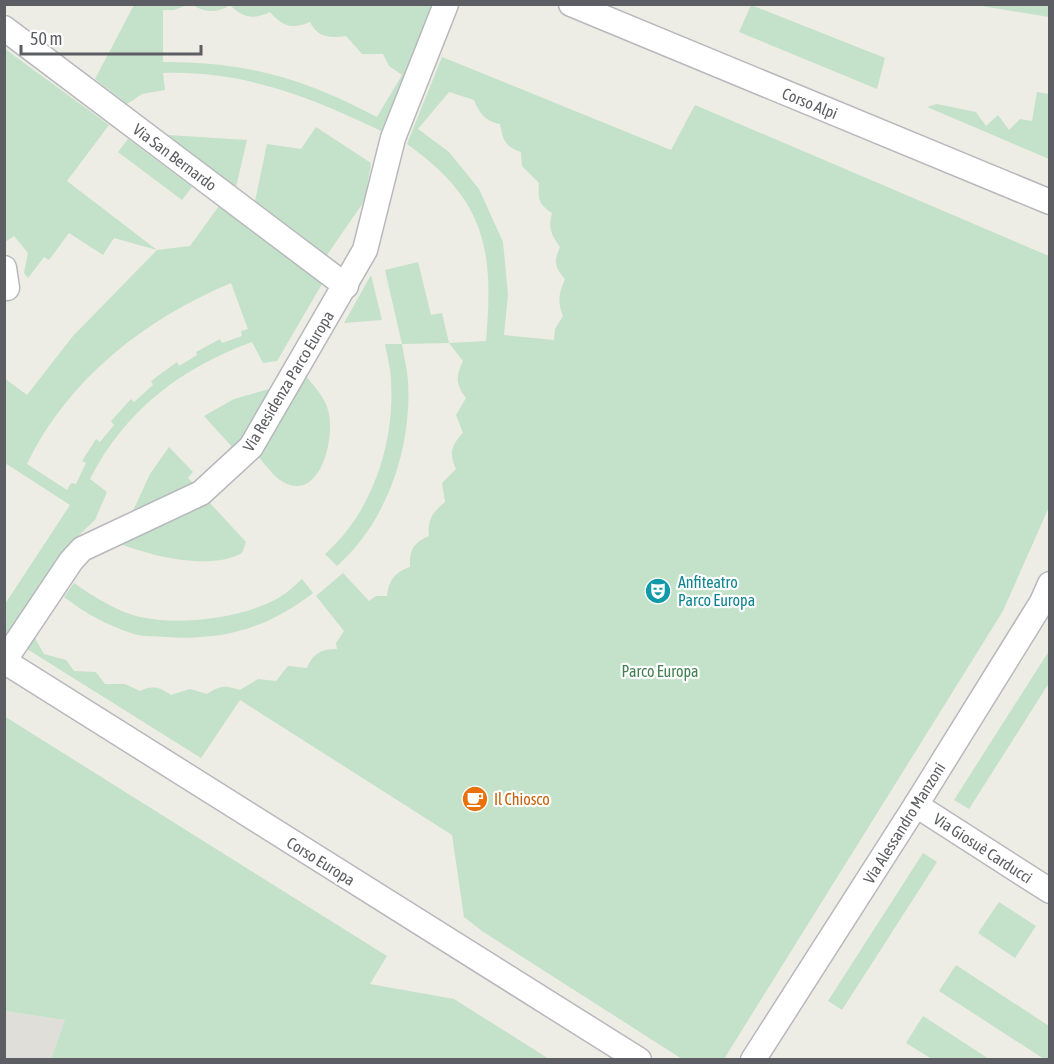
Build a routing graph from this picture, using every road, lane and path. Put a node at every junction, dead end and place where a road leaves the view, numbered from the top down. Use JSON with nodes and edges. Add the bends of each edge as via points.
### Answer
{"nodes":[{"id":1,"x":446,"y":4,"type":"edge"},
{"id":2,"x":571,"y":4,"type":"edge"},
{"id":3,"x":4,"y":28,"type":"edge"},
{"id":4,"x":1050,"y":202,"type":"edge"},
{"id":5,"x":346,"y":286,"type":"junction"},
{"id":6,"x":1047,"y":597,"type":"edge"},
{"id":7,"x":4,"y":661,"type":"edge"},
{"id":8,"x":916,"y":805,"type":"junction"},
{"id":9,"x":1050,"y":891,"type":"edge"},
{"id":10,"x":639,"y":1059,"type":"edge"},
{"id":11,"x":753,"y":1059,"type":"edge"}],
"edges":[{"from":1,"to":5,"type":"street","name":"Via Residenza Parco Europa","via":[[393,138],[370,239]]},
{"from":2,"to":4,"type":"street","name":"Corso Alpi"},
{"from":3,"to":5,"type":"street","name":"Via San Bernardo"},
{"from":5,"to":7,"type":"street","name":"Via Residenza Parco Europa","via":[[243,456],[201,493],[82,549]]},
{"from":6,"to":8,"type":"street","name":"Via Alessandro Manzoni"},
{"from":7,"to":10,"type":"street","name":"Corso Europa"},
{"from":8,"to":9,"type":"street","name":"Via Giosuè Carducci"},
{"from":8,"to":11,"type":"street","name":"Via Alessandro Manzoni"}]}
